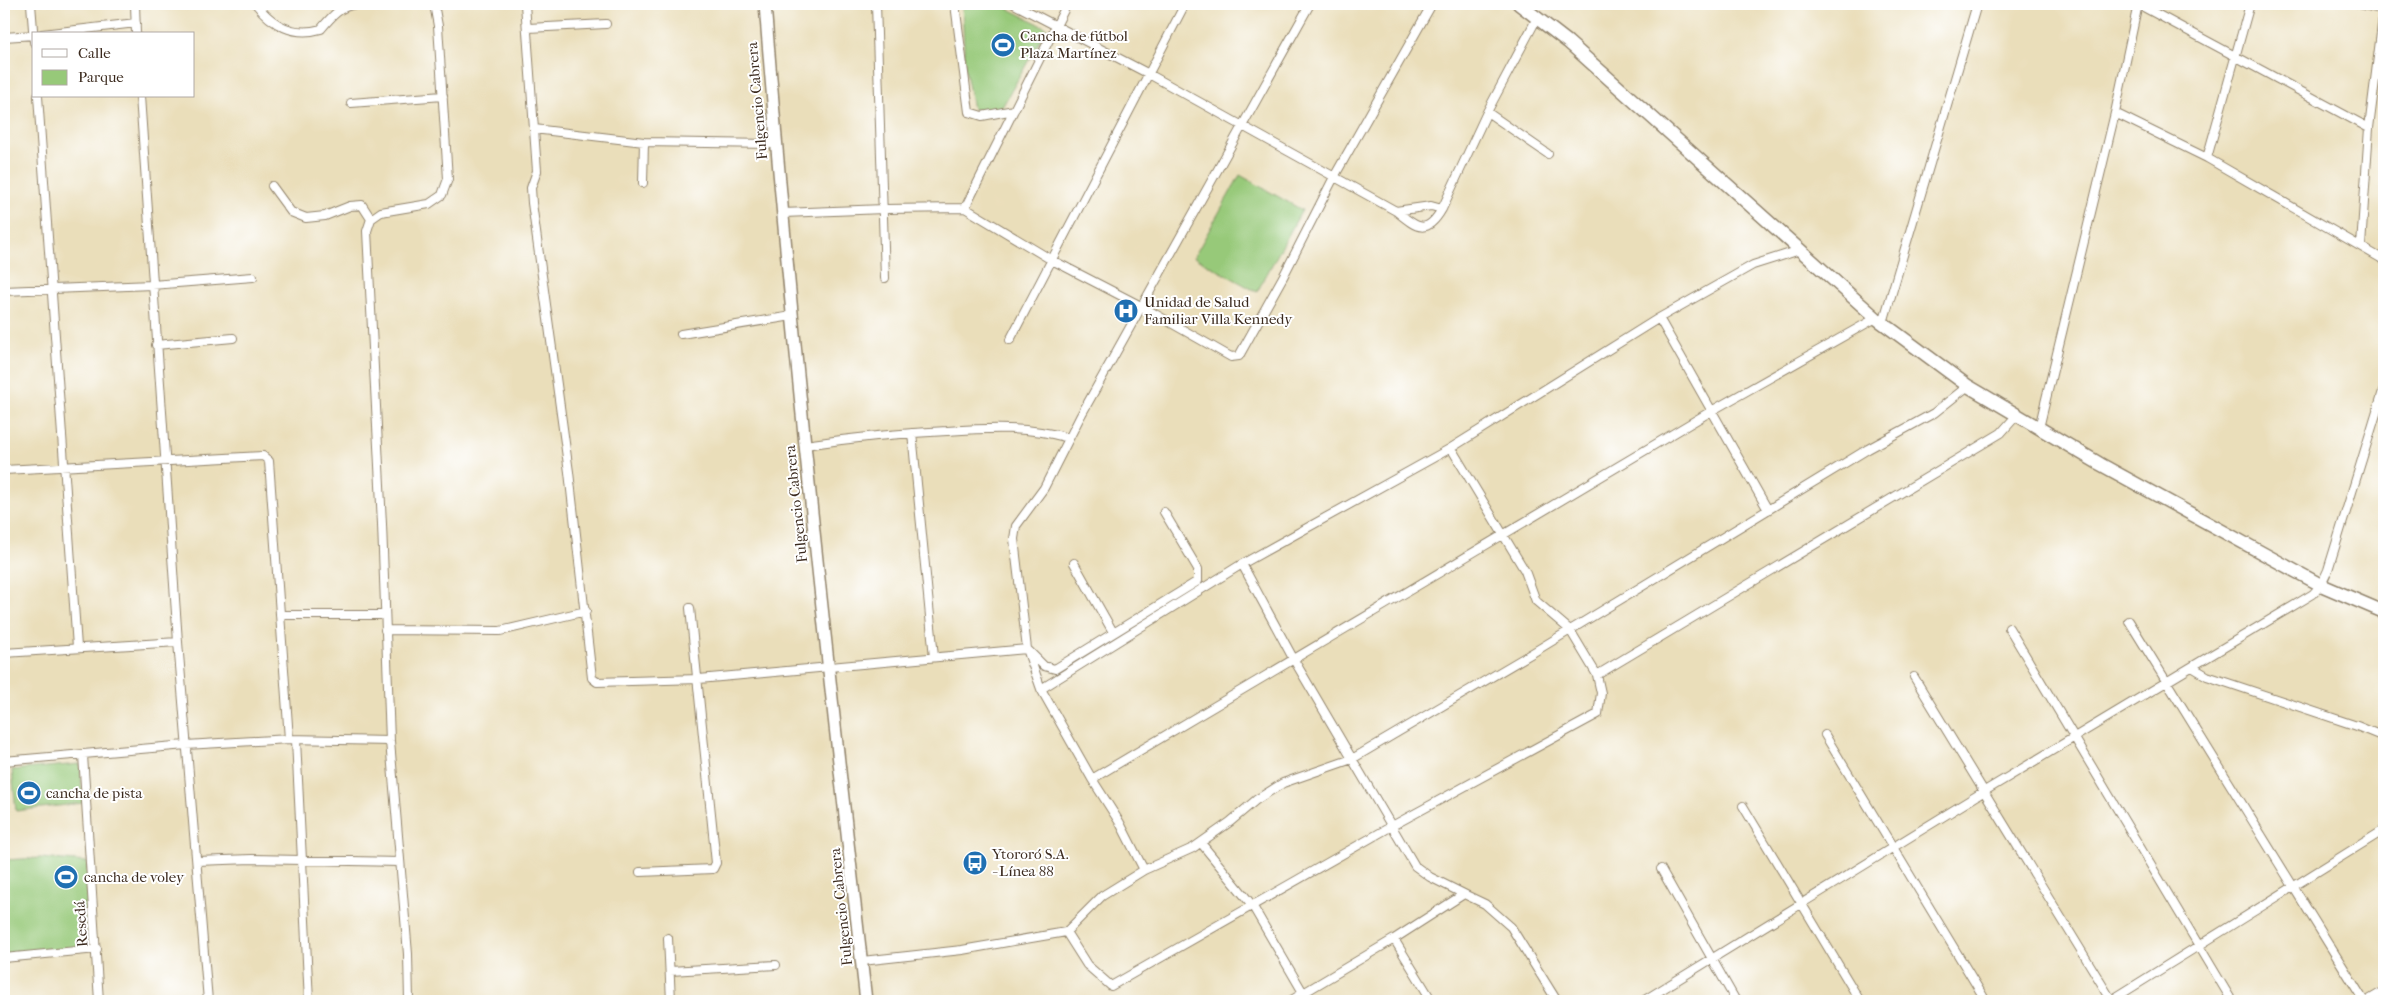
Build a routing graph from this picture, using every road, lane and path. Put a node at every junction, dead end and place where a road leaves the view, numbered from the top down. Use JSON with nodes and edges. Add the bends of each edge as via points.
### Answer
{"nodes":[{"id":1,"x":31,"y":4,"type":"edge"},
{"id":2,"x":134,"y":4,"type":"edge"},
{"id":3,"x":256,"y":4,"type":"edge"},
{"id":4,"x":356,"y":4,"type":"edge"},
{"id":5,"x":434,"y":4,"type":"edge"},
{"id":6,"x":525,"y":4,"type":"edge"},
{"id":7,"x":765,"y":4,"type":"edge"},
{"id":8,"x":876,"y":4,"type":"edge"},
{"id":9,"x":955,"y":4,"type":"edge"},
{"id":10,"x":1014,"y":4,"type":"edge"},
{"id":11,"x":1067,"y":4,"type":"edge"},
{"id":12,"x":1184,"y":4,"type":"edge"},
{"id":13,"x":1310,"y":4,"type":"edge"},
{"id":14,"x":1432,"y":4,"type":"edge"},
{"id":15,"x":1519,"y":4,"type":"edge"},
{"id":16,"x":1977,"y":4,"type":"edge"},
{"id":17,"x":2138,"y":4,"type":"edge"},
{"id":18,"x":2250,"y":4,"type":"edge"},
{"id":19,"x":2359,"y":4,"type":"edge"},
{"id":20,"x":2384,"y":10,"type":"edge"},
{"id":21,"x":1537,"y":18,"type":"junction"},
{"id":22,"x":136,"y":23,"type":"junction"},
{"id":23,"x":606,"y":24,"type":"dead end"},
{"id":24,"x":1056,"y":24,"type":"junction"},
{"id":25,"x":528,"y":28,"type":"junction"},
{"id":26,"x":34,"y":32,"type":"edge"},
{"id":27,"x":59,"y":32,"type":"edge"},
{"id":28,"x":136,"y":32,"type":"edge"},
{"id":29,"x":32,"y":35,"type":"edge"},
{"id":30,"x":4,"y":37,"type":"edge"},
{"id":31,"x":2236,"y":56,"type":"junction"},
{"id":32,"x":1147,"y":73,"type":"junction"},
{"id":33,"x":443,"y":96,"type":"junction"},
{"id":34,"x":38,"y":98,"type":"edge"},
{"id":35,"x":140,"y":98,"type":"edge"},
{"id":36,"x":352,"y":103,"type":"dead end"},
{"id":37,"x":1014,"y":110,"type":"junction"},
{"id":38,"x":1487,"y":112,"type":"junction"},
{"id":39,"x":2115,"y":113,"type":"junction"},
{"id":40,"x":1241,"y":126,"type":"junction"},
{"id":41,"x":2369,"y":128,"type":"junction"},
{"id":42,"x":534,"y":129,"type":"junction"},
{"id":43,"x":644,"y":142,"type":"junction"},
{"id":44,"x":776,"y":144,"type":"junction"},
{"id":45,"x":1548,"y":154,"type":"dead end"},
{"id":46,"x":2206,"y":158,"type":"junction"},
{"id":47,"x":1334,"y":177,"type":"junction"},
{"id":48,"x":643,"y":183,"type":"dead end"},
{"id":49,"x":272,"y":186,"type":"dead end"},
{"id":50,"x":965,"y":208,"type":"junction"},
{"id":51,"x":884,"y":209,"type":"junction"},
{"id":52,"x":1442,"y":209,"type":"junction"},
{"id":53,"x":1396,"y":210,"type":"junction"},
{"id":54,"x":783,"y":213,"type":"junction"},
{"id":55,"x":372,"y":219,"type":"junction"},
{"id":56,"x":2361,"y":246,"type":"junction"},
{"id":57,"x":1800,"y":250,"type":"junction"},
{"id":58,"x":1050,"y":259,"type":"junction"},
{"id":59,"x":2384,"y":260,"type":"edge"},
{"id":60,"x":253,"y":277,"type":"dead end"},
{"id":61,"x":885,"y":278,"type":"dead end"},
{"id":62,"x":152,"y":285,"type":"junction"},
{"id":63,"x":51,"y":288,"type":"junction"},
{"id":64,"x":4,"y":291,"type":"edge"},
{"id":65,"x":1141,"y":306,"type":"junction"},
{"id":66,"x":792,"y":316,"type":"junction"},
{"id":67,"x":1659,"y":318,"type":"junction"},
{"id":68,"x":1880,"y":321,"type":"junction"},
{"id":69,"x":681,"y":334,"type":"dead end"},
{"id":70,"x":233,"y":338,"type":"dead end"},
{"id":71,"x":1010,"y":340,"type":"dead end"},
{"id":72,"x":156,"y":345,"type":"junction"},
{"id":73,"x":1968,"y":386,"type":"junction"},
{"id":74,"x":2384,"y":388,"type":"edge"},
{"id":75,"x":1713,"y":410,"type":"junction"},
{"id":76,"x":2018,"y":415,"type":"junction"},
{"id":77,"x":2039,"y":428,"type":"junction"},
{"id":78,"x":912,"y":433,"type":"junction"},
{"id":79,"x":1069,"y":438,"type":"junction"},
{"id":80,"x":805,"y":445,"type":"junction"},
{"id":81,"x":1451,"y":448,"type":"junction"},
{"id":82,"x":165,"y":461,"type":"junction"},
{"id":83,"x":65,"y":467,"type":"junction"},
{"id":84,"x":4,"y":470,"type":"edge"},
{"id":85,"x":1768,"y":510,"type":"junction"},
{"id":86,"x":1164,"y":512,"type":"dead end"},
{"id":87,"x":1502,"y":534,"type":"junction"},
{"id":88,"x":1074,"y":563,"type":"dead end"},
{"id":89,"x":1242,"y":564,"type":"junction"},
{"id":90,"x":2321,"y":585,"type":"junction"},
{"id":91,"x":690,"y":608,"type":"dead end"},
{"id":92,"x":586,"y":611,"type":"junction"},
{"id":93,"x":2384,"y":612,"type":"edge"},
{"id":94,"x":281,"y":615,"type":"junction"},
{"id":95,"x":384,"y":615,"type":"junction"},
{"id":96,"x":2129,"y":621,"type":"dead end"},
{"id":97,"x":2009,"y":628,"type":"dead end"},
{"id":98,"x":385,"y":630,"type":"junction"},
{"id":99,"x":1570,"y":630,"type":"junction"},
{"id":100,"x":1113,"y":632,"type":"junction"},
{"id":101,"x":178,"y":642,"type":"junction"},
{"id":102,"x":76,"y":647,"type":"junction"},
{"id":103,"x":1027,"y":649,"type":"junction"},
{"id":104,"x":4,"y":652,"type":"edge"},
{"id":105,"x":934,"y":657,"type":"junction"},
{"id":106,"x":1294,"y":660,"type":"junction"},
{"id":107,"x":828,"y":666,"type":"junction"},
{"id":108,"x":2192,"y":667,"type":"junction"},
{"id":109,"x":1597,"y":675,"type":"junction"},
{"id":110,"x":1914,"y":677,"type":"dead end"},
{"id":111,"x":699,"y":679,"type":"junction"},
{"id":112,"x":2167,"y":682,"type":"junction"},
{"id":113,"x":1041,"y":689,"type":"junction"},
{"id":114,"x":1825,"y":735,"type":"dead end"},
{"id":115,"x":2384,"y":737,"type":"edge"},
{"id":116,"x":2077,"y":738,"type":"junction"},
{"id":117,"x":293,"y":740,"type":"junction"},
{"id":118,"x":390,"y":741,"type":"junction"},
{"id":119,"x":186,"y":745,"type":"junction"},
{"id":120,"x":83,"y":755,"type":"junction"},
{"id":121,"x":1352,"y":759,"type":"junction"},
{"id":122,"x":4,"y":761,"type":"edge"},
{"id":123,"x":1092,"y":779,"type":"junction"},
{"id":124,"x":1983,"y":792,"type":"junction"},
{"id":125,"x":1743,"y":806,"type":"dead end"},
{"id":126,"x":1392,"y":826,"type":"junction"},
{"id":127,"x":2384,"y":831,"type":"edge"},
{"id":128,"x":1202,"y":842,"type":"junction"},
{"id":129,"x":1894,"y":848,"type":"junction"},
{"id":130,"x":302,"y":860,"type":"junction"},
{"id":131,"x":197,"y":861,"type":"junction"},
{"id":132,"x":400,"y":862,"type":"junction"},
{"id":133,"x":1660,"y":869,"type":"dead end"},
{"id":134,"x":1144,"y":870,"type":"junction"},
{"id":135,"x":640,"y":872,"type":"dead end"},
{"id":136,"x":2293,"y":886,"type":"junction"},
{"id":137,"x":1464,"y":894,"type":"junction"},
{"id":138,"x":1801,"y":904,"type":"junction"},
{"id":139,"x":1252,"y":905,"type":"junction"},
{"id":140,"x":1066,"y":932,"type":"junction"},
{"id":141,"x":668,"y":938,"type":"dead end"},
{"id":142,"x":1394,"y":939,"type":"junction"},
{"id":143,"x":2200,"y":946,"type":"junction"},
{"id":144,"x":97,"y":950,"type":"junction"},
{"id":145,"x":4,"y":958,"type":"edge"},
{"id":146,"x":1711,"y":960,"type":"junction"},
{"id":147,"x":862,"y":961,"type":"junction"},
{"id":148,"x":776,"y":965,"type":"dead end"},
{"id":149,"x":670,"y":971,"type":"junction"},
{"id":150,"x":2384,"y":991,"type":"edge"},
{"id":151,"x":1303,"y":993,"type":"junction"},
{"id":152,"x":99,"y":1001,"type":"edge"},
{"id":153,"x":208,"y":1001,"type":"edge"},
{"id":154,"x":309,"y":1001,"type":"edge"},
{"id":155,"x":409,"y":1001,"type":"edge"},
{"id":156,"x":671,"y":1001,"type":"edge"},
{"id":157,"x":866,"y":1001,"type":"edge"},
{"id":158,"x":1290,"y":1001,"type":"edge"},
{"id":159,"x":1308,"y":1001,"type":"edge"},
{"id":160,"x":1432,"y":1001,"type":"edge"},
{"id":161,"x":1557,"y":1001,"type":"edge"},
{"id":162,"x":1643,"y":1001,"type":"edge"},
{"id":163,"x":1736,"y":1001,"type":"edge"},
{"id":164,"x":1860,"y":1001,"type":"edge"},
{"id":165,"x":1986,"y":1001,"type":"edge"},
{"id":166,"x":2111,"y":1001,"type":"edge"},
{"id":167,"x":2232,"y":1001,"type":"edge"},
{"id":168,"x":2365,"y":1001,"type":"edge"}],
"edges":[{"from":1,"to":26,"type":"street"},
{"from":2,"to":22,"type":"street"},
{"from":3,"to":4,"type":"street","via":[[274,23],[295,32],[321,29],[333,14],[347,5]]},
{"from":5,"to":33,"type":"street"},
{"from":6,"to":25,"type":"street"},
{"from":7,"to":44,"type":"main road","name":"Fulgencio Cabrera"},
{"from":8,"to":51,"type":"street"},
{"from":9,"to":37,"type":"street","via":[[969,112],[982,116]]},
{"from":10,"to":24,"type":"street"},
{"from":11,"to":24,"type":"street"},
{"from":12,"to":32,"type":"street"},
{"from":13,"to":40,"type":"street"},
{"from":14,"to":47,"type":"street"},
{"from":15,"to":21,"type":"main road"},
{"from":16,"to":68,"type":"street"},
{"from":17,"to":31,"type":"street"},
{"from":17,"to":39,"type":"street"},
{"from":18,"to":31,"type":"street"},
{"from":19,"to":20,"type":"street"},
{"from":20,"to":41,"type":"street"},
{"from":21,"to":38,"type":"street"},
{"from":21,"to":57,"type":"main road","via":[[1568,42]]},
{"from":22,"to":27,"type":"street"},
{"from":22,"to":28,"type":"street"},
{"from":23,"to":25,"type":"street"},
{"from":24,"to":32,"type":"street"},
{"from":24,"to":37,"type":"street"},
{"from":25,"to":42,"type":"street"},
{"from":29,"to":30,"type":"street"},
{"from":31,"to":41,"type":"street"},
{"from":31,"to":46,"type":"street"},
{"from":32,"to":40,"type":"street"},
{"from":32,"to":58,"type":"street"},
{"from":33,"to":36,"type":"street"},
{"from":33,"to":55,"type":"street","via":[[448,179],[442,195],[429,204],[380,212]]},
{"from":34,"to":63,"type":"street"},
{"from":35,"to":62,"type":"street"},
{"from":37,"to":50,"type":"street"},
{"from":38,"to":45,"type":"street"},
{"from":38,"to":52,"type":"street"},
{"from":39,"to":46,"type":"street"},
{"from":39,"to":77,"type":"street"},
{"from":40,"to":47,"type":"street"},
{"from":40,"to":65,"type":"street"},
{"from":41,"to":56,"type":"street"},
{"from":42,"to":43,"type":"street"},
{"from":42,"to":92,"type":"street","via":[[537,170],[531,188],[532,203]]},
{"from":43,"to":44,"type":"street"},
{"from":43,"to":48,"type":"street"},
{"from":44,"to":54,"type":"main road","name":"Fulgencio Cabrera"},
{"from":46,"to":56,"type":"street"},
{"from":47,"to":53,"type":"street"},
{"from":47,"to":65,"type":"street","via":[[1239,356],[1231,357]]},
{"from":49,"to":55,"type":"street","via":[[291,212],[306,218],[362,205]]},
{"from":50,"to":51,"type":"street"},
{"from":50,"to":58,"type":"street"},
{"from":51,"to":54,"type":"street"},
{"from":51,"to":61,"type":"street"},
{"from":52,"to":53,"type":"street","via":[[1430,206]]},
{"from":52,"to":53,"type":"street","via":[[1436,220],[1422,227],[1414,226]]},
{"from":54,"to":66,"type":"main road","name":"Fulgencio Cabrera"},
{"from":55,"to":95,"type":"street","via":[[368,231]]},
{"from":56,"to":59,"type":"street"},
{"from":57,"to":67,"type":"street","via":[[1753,265]]},
{"from":57,"to":68,"type":"main road"},
{"from":58,"to":65,"type":"street"},
{"from":58,"to":71,"type":"street"},
{"from":60,"to":62,"type":"street"},
{"from":62,"to":63,"type":"street"},
{"from":62,"to":72,"type":"street"},
{"from":63,"to":64,"type":"street"},
{"from":63,"to":83,"type":"street"},
{"from":65,"to":79,"type":"street"},
{"from":66,"to":69,"type":"street"},
{"from":66,"to":80,"type":"main road","name":"Fulgencio Cabrera"},
{"from":67,"to":75,"type":"street"},
{"from":67,"to":81,"type":"street"},
{"from":68,"to":73,"type":"main road"},
{"from":68,"to":75,"type":"street"},
{"from":70,"to":72,"type":"street"},
{"from":72,"to":82,"type":"street"},
{"from":73,"to":76,"type":"main road"},
{"from":73,"to":85,"type":"street","via":[[1934,413]]},
{"from":74,"to":90,"type":"street","via":[[2340,534]]},
{"from":75,"to":85,"type":"street"},
{"from":75,"to":87,"type":"street"},
{"from":76,"to":77,"type":"main road"},
{"from":76,"to":109,"type":"street","via":[[2001,433]]},
{"from":77,"to":90,"type":"main road"},
{"from":78,"to":79,"type":"street","via":[[1002,428],[1048,432]]},
{"from":78,"to":80,"type":"street"},
{"from":78,"to":105,"type":"street"},
{"from":79,"to":103,"type":"street","via":[[1044,488],[1020,520],[1015,533]]},
{"from":80,"to":107,"type":"main road","name":"Fulgencio Cabrera"},
{"from":81,"to":87,"type":"street"},
{"from":81,"to":89,"type":"street"},
{"from":82,"to":83,"type":"street"},
{"from":82,"to":94,"type":"street","via":[[262,456],[270,461]]},
{"from":82,"to":101,"type":"street"},
{"from":83,"to":84,"type":"street"},
{"from":83,"to":102,"type":"street"},
{"from":85,"to":99,"type":"street"},
{"from":86,"to":100,"type":"street","via":[[1194,561],[1199,579]]},
{"from":87,"to":99,"type":"street","via":[[1525,571],[1536,601]]},
{"from":87,"to":106,"type":"street"},
{"from":88,"to":100,"type":"street"},
{"from":89,"to":106,"type":"street"},
{"from":89,"to":113,"type":"street"},
{"from":90,"to":93,"type":"main road"},
{"from":90,"to":108,"type":"street","via":[[2314,594]]},
{"from":91,"to":111,"type":"street"},
{"from":92,"to":98,"type":"street","via":[[500,630]]},
{"from":92,"to":111,"type":"street","via":[[594,680],[597,682]]},
{"from":94,"to":95,"type":"street"},
{"from":94,"to":117,"type":"street"},
{"from":95,"to":98,"type":"street"},
{"from":96,"to":112,"type":"street"},
{"from":97,"to":116,"type":"street"},
{"from":98,"to":118,"type":"street"},
{"from":99,"to":109,"type":"street"},
{"from":99,"to":121,"type":"street"},
{"from":100,"to":103,"type":"street","via":[[1055,669],[1044,666]]},
{"from":101,"to":102,"type":"street"},
{"from":101,"to":119,"type":"street"},
{"from":102,"to":104,"type":"street"},
{"from":103,"to":105,"type":"street"},
{"from":103,"to":113,"type":"street"},
{"from":105,"to":107,"type":"street"},
{"from":106,"to":121,"type":"street"},
{"from":106,"to":123,"type":"street"},
{"from":107,"to":111,"type":"street"},
{"from":107,"to":147,"type":"main road","name":"Fulgencio Cabrera"},
{"from":108,"to":112,"type":"street"},
{"from":108,"to":115,"type":"street","via":[[2215,679]]},
{"from":109,"to":126,"type":"street","via":[[1601,693],[1598,714]]},
{"from":110,"to":124,"type":"street"},
{"from":111,"to":135,"type":"street","via":[[715,866],[713,869]]},
{"from":112,"to":116,"type":"street"},
{"from":112,"to":136,"type":"street"},
{"from":113,"to":123,"type":"street"},
{"from":114,"to":129,"type":"street"},
{"from":116,"to":124,"type":"street"},
{"from":116,"to":143,"type":"street"},
{"from":117,"to":118,"type":"street"},
{"from":117,"to":119,"type":"street"},
{"from":117,"to":130,"type":"street"},
{"from":118,"to":132,"type":"street"},
{"from":119,"to":120,"type":"street"},
{"from":119,"to":131,"type":"street"},
{"from":120,"to":122,"type":"street"},
{"from":120,"to":144,"type":"street","name":"Resedá"},
{"from":121,"to":126,"type":"street"},
{"from":121,"to":128,"type":"street","via":[[1283,783]]},
{"from":123,"to":134,"type":"street","via":[[1120,822]]},
{"from":124,"to":129,"type":"street"},
{"from":124,"to":166,"type":"street"},
{"from":125,"to":138,"type":"street"},
{"from":126,"to":137,"type":"street","via":[[1416,866]]},
{"from":126,"to":139,"type":"street"},
{"from":127,"to":136,"type":"street"},
{"from":128,"to":134,"type":"street"},
{"from":128,"to":139,"type":"street"},
{"from":129,"to":138,"type":"street"},
{"from":129,"to":165,"type":"street"},
{"from":130,"to":131,"type":"street"},
{"from":130,"to":132,"type":"street"},
{"from":130,"to":154,"type":"street"},
{"from":131,"to":153,"type":"street"},
{"from":132,"to":155,"type":"street"},
{"from":133,"to":146,"type":"street"},
{"from":134,"to":140,"type":"street","via":[[1102,896]]},
{"from":136,"to":143,"type":"street"},
{"from":136,"to":168,"type":"street"},
{"from":137,"to":142,"type":"street"},
{"from":137,"to":161,"type":"street","via":[[1485,904],[1511,927]]},
{"from":138,"to":146,"type":"street"},
{"from":138,"to":164,"type":"street"},
{"from":139,"to":140,"type":"street","via":[[1111,986],[1086,966]]},
{"from":139,"to":151,"type":"street"},
{"from":140,"to":147,"type":"street","via":[[962,950]]},
{"from":141,"to":149,"type":"street"},
{"from":142,"to":151,"type":"street"},
{"from":142,"to":160,"type":"street"},
{"from":143,"to":166,"type":"street"},
{"from":143,"to":167,"type":"street"},
{"from":144,"to":145,"type":"street"},
{"from":144,"to":152,"type":"street","name":"Resedá"},
{"from":146,"to":162,"type":"street"},
{"from":146,"to":163,"type":"street"},
{"from":147,"to":157,"type":"main road","name":"Fulgencio Cabrera"},
{"from":148,"to":149,"type":"street"},
{"from":149,"to":156,"type":"street"},
{"from":150,"to":168,"type":"street"},
{"from":151,"to":158,"type":"street"},
{"from":151,"to":159,"type":"street"}]}
